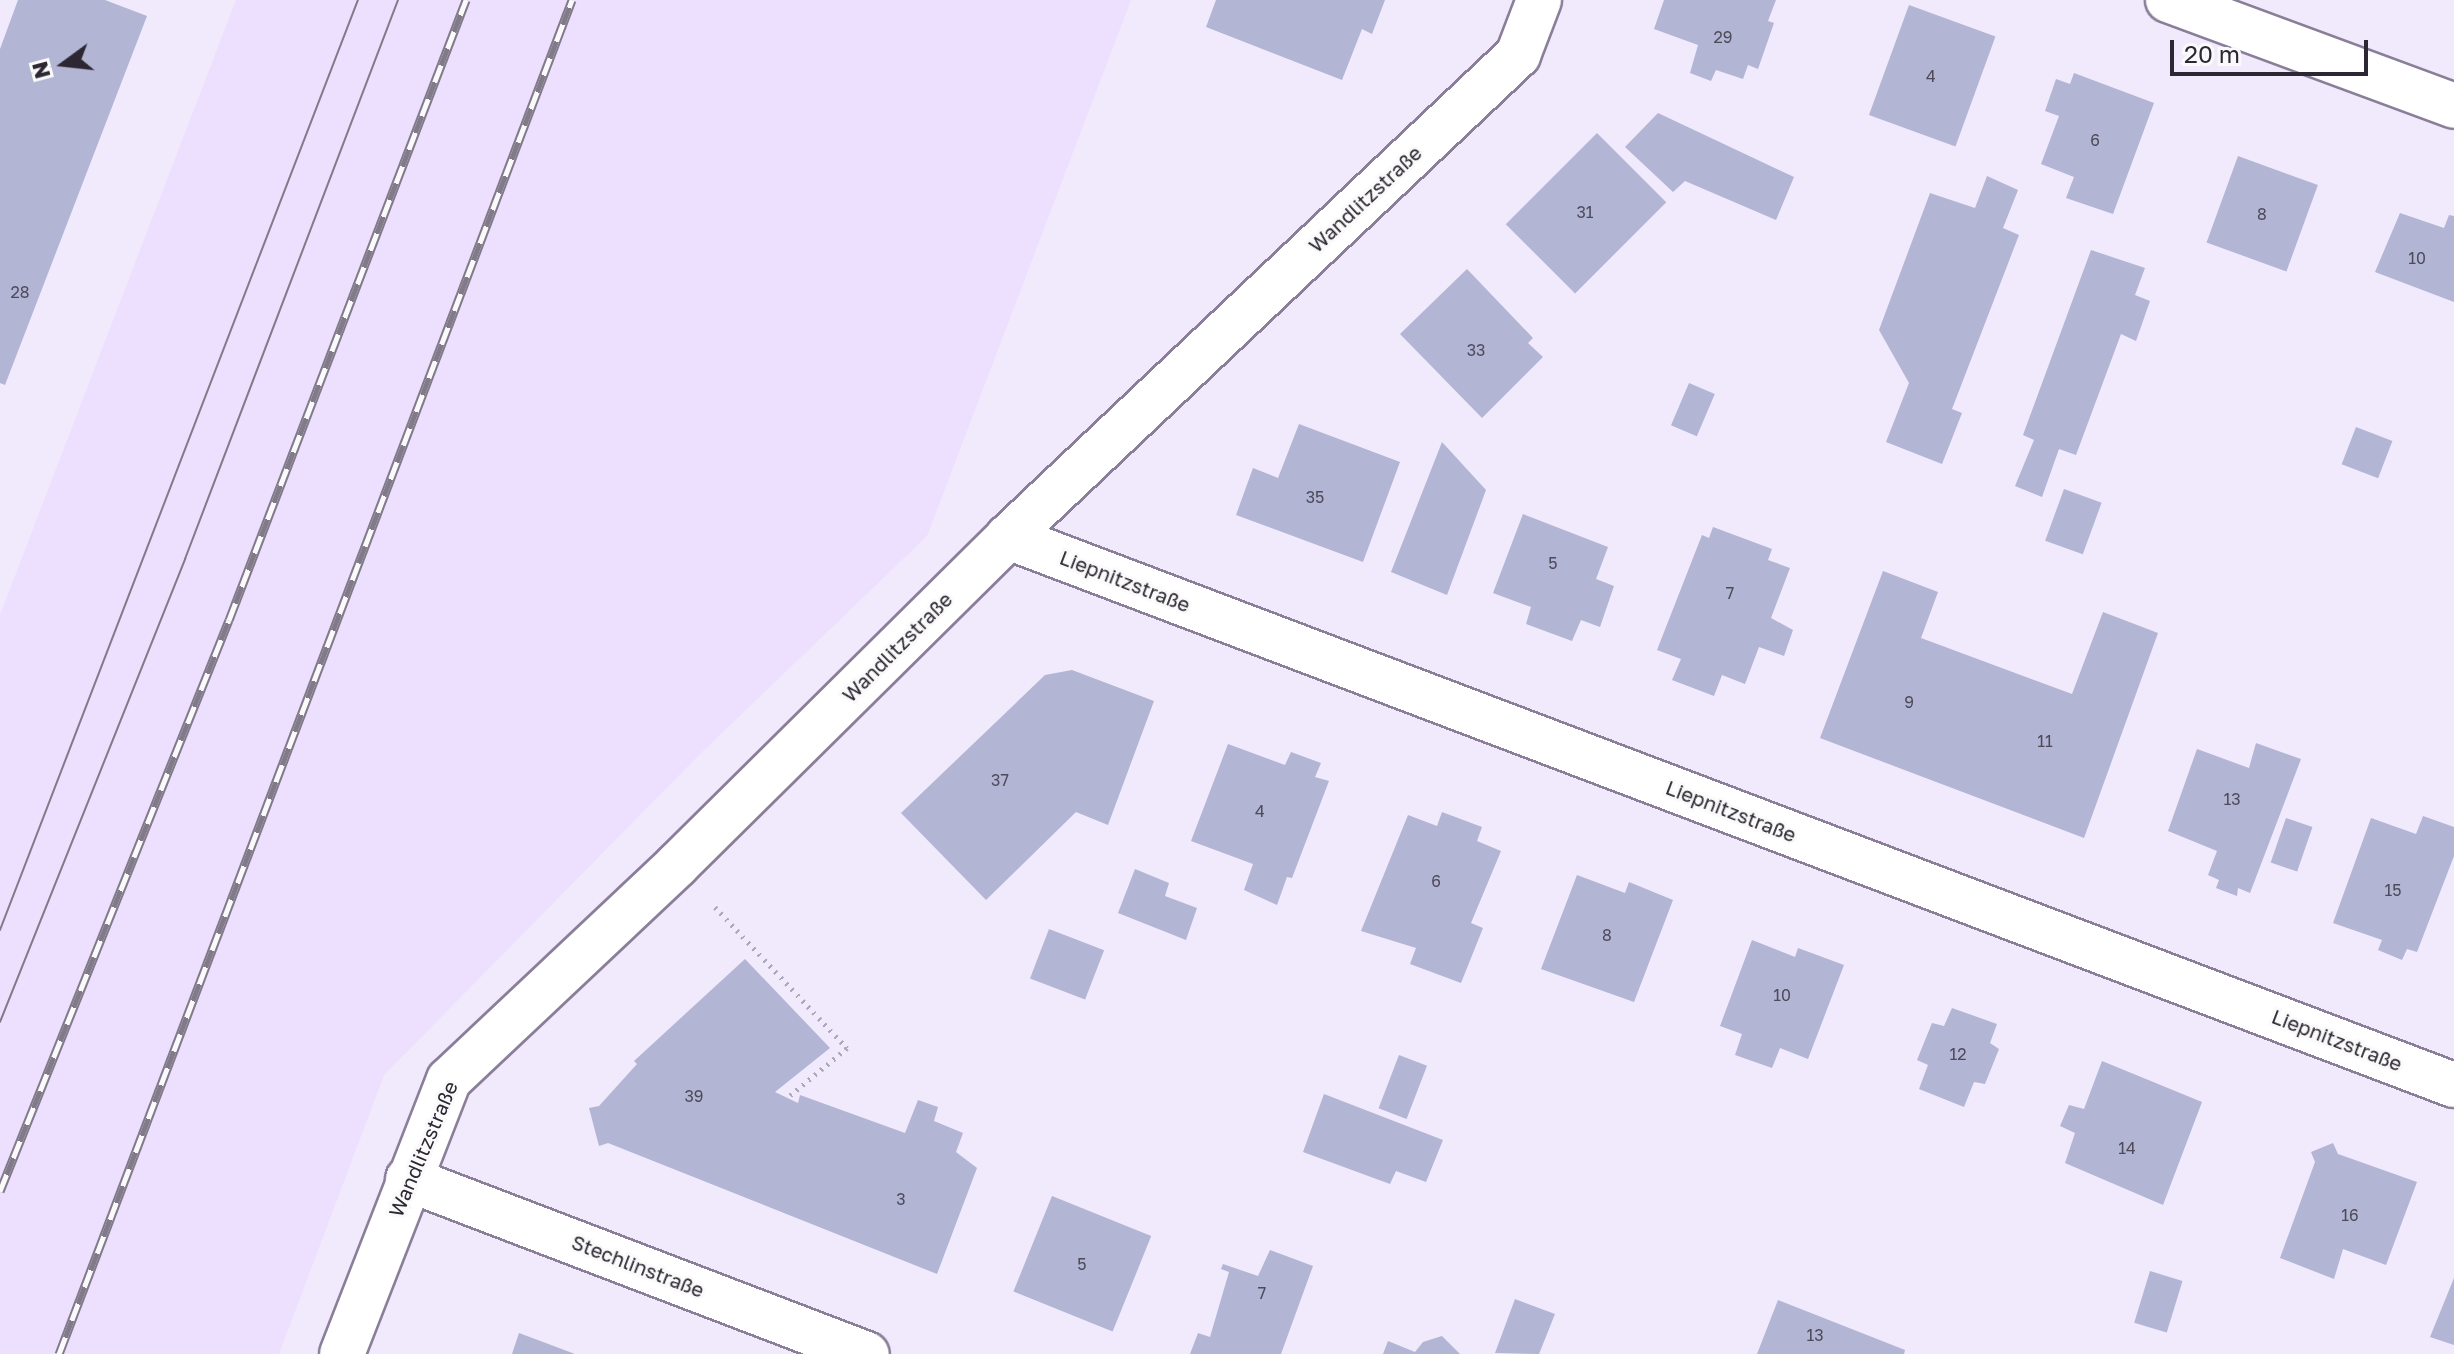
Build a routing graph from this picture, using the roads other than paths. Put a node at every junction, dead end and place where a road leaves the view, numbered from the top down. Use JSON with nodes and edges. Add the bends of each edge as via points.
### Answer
{"nodes":[{"id":1,"x":1539,"y":0,"type":"edge"},
{"id":2,"x":2168,"y":0,"type":"edge"},
{"id":3,"x":2454,"y":106,"type":"edge"},
{"id":4,"x":1008,"y":537,"type":"junction"},
{"id":5,"x":2454,"y":1085,"type":"edge"},
{"id":6,"x":408,"y":1179,"type":"junction"},
{"id":7,"x":342,"y":1354,"type":"edge"},
{"id":8,"x":867,"y":1354,"type":"edge"}],
"edges":[{"from":1,"to":4,"type":"street","name":"Wandlitzstraße","via":[[1518,55]]},
{"from":2,"to":3,"type":"street"},
{"from":4,"to":5,"type":"street","name":"Liepnitzstraße"},
{"from":4,"to":6,"type":"street","name":"Wandlitzstraße","via":[[677,865],[449,1080]]},
{"from":6,"to":7,"type":"street","name":"Wandlitzstraße"},
{"from":6,"to":8,"type":"street","name":"Stechlinstraße"}]}
